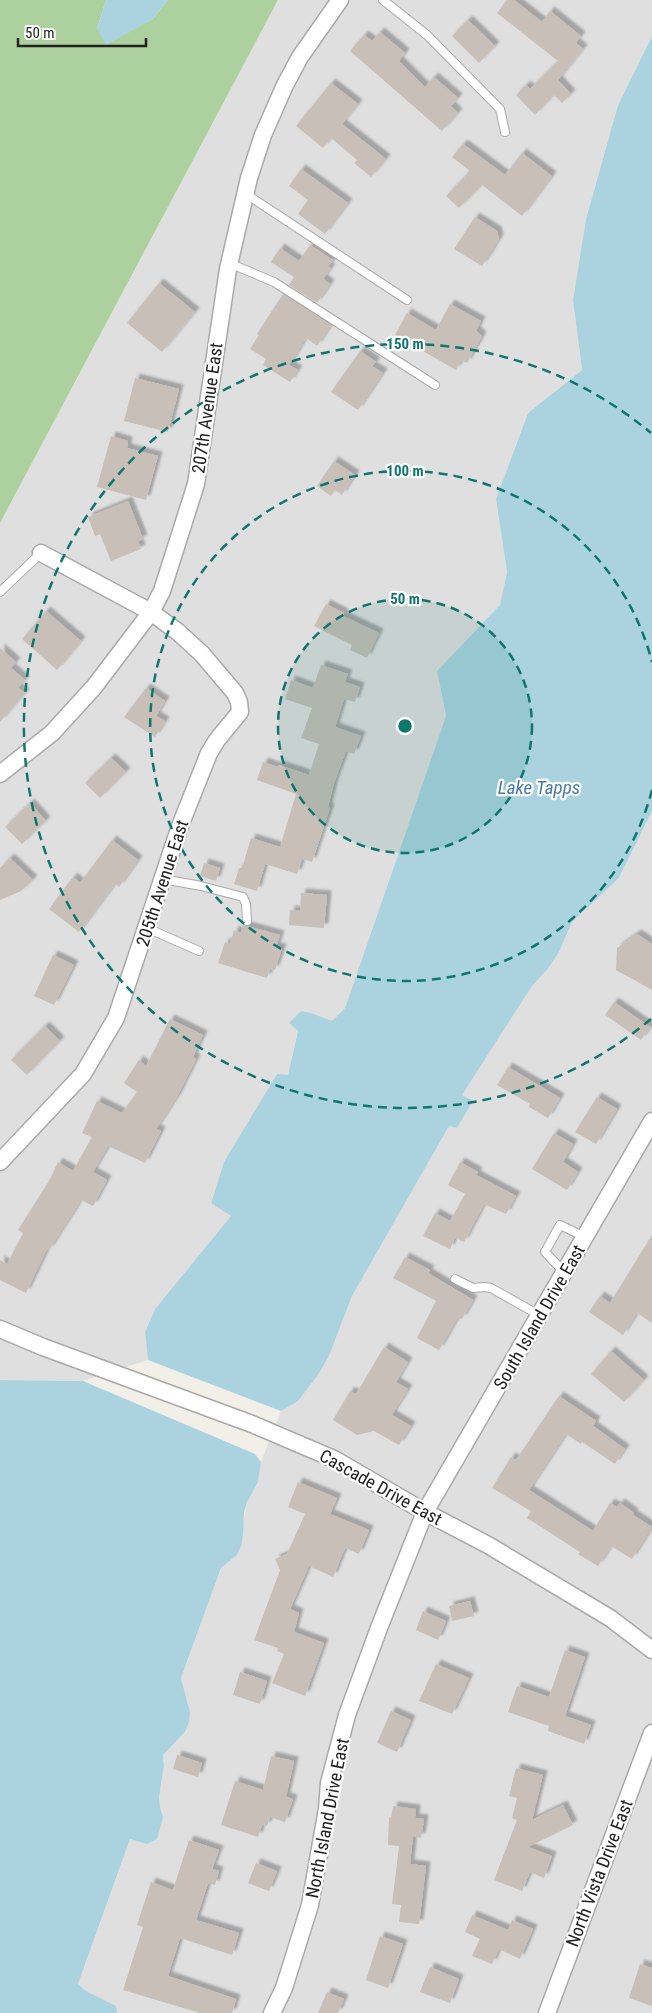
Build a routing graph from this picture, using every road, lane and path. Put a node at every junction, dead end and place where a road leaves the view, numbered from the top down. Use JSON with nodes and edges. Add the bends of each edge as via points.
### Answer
{"nodes":[{"id":1,"x":340,"y":0,"type":"edge"},
{"id":2,"x":383,"y":0,"type":"edge"},
{"id":3,"x":505,"y":132,"type":"dead end"},
{"id":4,"x":245,"y":193,"type":"junction"},
{"id":5,"x":229,"y":263,"type":"junction"},
{"id":6,"x":407,"y":300,"type":"dead end"},
{"id":7,"x":435,"y":385,"type":"dead end"},
{"id":8,"x":40,"y":553,"type":"joint"},
{"id":9,"x":0,"y":592,"type":"edge"},
{"id":10,"x":151,"y":612,"type":"junction"},
{"id":11,"x":0,"y":774,"type":"edge"},
{"id":12,"x":163,"y":879,"type":"junction"},
{"id":13,"x":247,"y":921,"type":"dead end"},
{"id":14,"x":147,"y":928,"type":"junction"},
{"id":15,"x":200,"y":951,"type":"dead end"},
{"id":16,"x":652,"y":1121,"type":"edge"},
{"id":17,"x":0,"y":1162,"type":"edge"},
{"id":18,"x":585,"y":1237,"type":"junction"},
{"id":19,"x":564,"y":1272,"type":"junction"},
{"id":20,"x":455,"y":1278,"type":"dead end"},
{"id":21,"x":539,"y":1315,"type":"junction"},
{"id":22,"x":0,"y":1329,"type":"edge"},
{"id":23,"x":425,"y":1512,"type":"junction"},
{"id":24,"x":652,"y":1650,"type":"edge"},
{"id":25,"x":652,"y":1733,"type":"edge"},
{"id":26,"x":272,"y":2013,"type":"edge"},
{"id":27,"x":547,"y":2013,"type":"edge"}],
"edges":[{"from":1,"to":4,"type":"street","name":"207th Avenue East","via":[[300,57],[285,85],[263,135]]},
{"from":2,"to":3,"type":"lane","via":[[426,35],[500,109]]},
{"from":4,"to":5,"type":"street","name":"207th Avenue East"},
{"from":4,"to":6,"type":"lane"},
{"from":5,"to":7,"type":"lane","via":[[274,282]]},
{"from":5,"to":10,"type":"street","name":"207th Avenue East","via":[[196,484],[162,591]]},
{"from":8,"to":9,"type":"lane"},
{"from":8,"to":10,"type":"street"},
{"from":10,"to":11,"type":"street","name":"207th Avenue East","via":[[94,687],[52,733]]},
{"from":10,"to":12,"type":"street","name":"205th Avenue East","via":[[202,654],[235,693],[240,712],[208,753]]},
{"from":12,"to":13,"type":"lane","via":[[243,897]]},
{"from":12,"to":14,"type":"street","name":"205th Avenue East"},
{"from":14,"to":15,"type":"lane"},
{"from":14,"to":17,"type":"street","name":"205th Avenue East","via":[[116,1018],[82,1074]]},
{"from":16,"to":18,"type":"street","name":"South Island Drive East"},
{"from":18,"to":19,"type":"street","name":"South Island Drive East"},
{"from":18,"to":19,"type":"lane","via":[[560,1225],[545,1252]]},
{"from":19,"to":21,"type":"street","name":"South Island Drive East"},
{"from":20,"to":21,"type":"lane","via":[[473,1288],[491,1288]]},
{"from":21,"to":23,"type":"street","name":"South Island Drive East"},
{"from":22,"to":23,"type":"street","name":"Cascade Drive East","via":[[310,1448]]},
{"from":23,"to":24,"type":"street","name":"Cascade Drive East","via":[[488,1545],[594,1609]]},
{"from":23,"to":26,"type":"street","name":"North Island Drive East","via":[[347,1715],[329,1783],[310,1905],[284,1988]]},
{"from":25,"to":27,"type":"street","name":"North Vista Drive East"}]}
